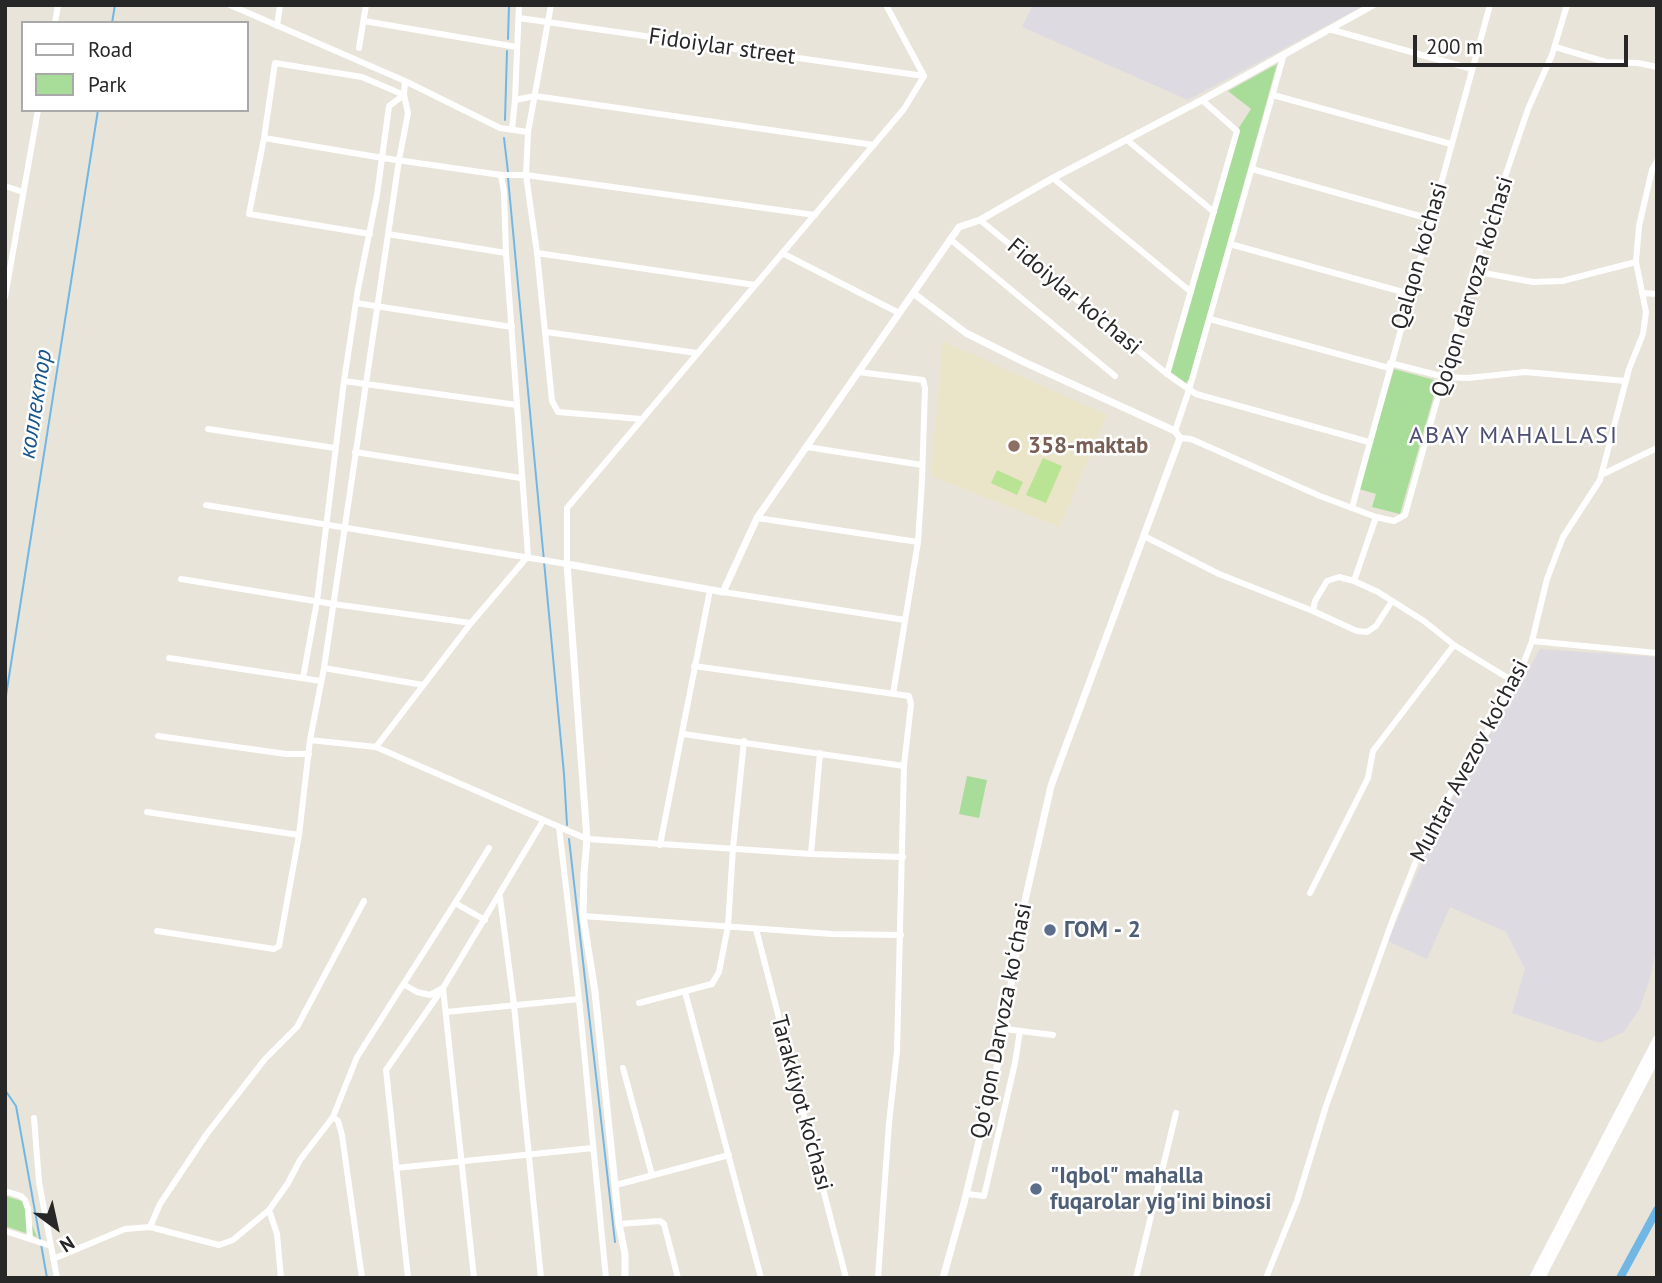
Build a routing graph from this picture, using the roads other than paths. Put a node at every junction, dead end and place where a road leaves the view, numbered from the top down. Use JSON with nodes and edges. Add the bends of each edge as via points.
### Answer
{"nodes":[{"id":1,"x":230,"y":5,"type":"edge"},
{"id":2,"x":280,"y":5,"type":"edge"},
{"id":3,"x":366,"y":5,"type":"edge"},
{"id":4,"x":519,"y":5,"type":"edge"},
{"id":5,"x":551,"y":5,"type":"edge"},
{"id":6,"x":886,"y":5,"type":"edge"},
{"id":7,"x":1373,"y":5,"type":"edge"},
{"id":8,"x":1490,"y":5,"type":"edge"},
{"id":9,"x":1567,"y":5,"type":"edge"},
{"id":10,"x":519,"y":18,"type":"junction"},
{"id":11,"x":364,"y":21,"type":"junction"},
{"id":12,"x":548,"y":22,"type":"junction"},
{"id":13,"x":277,"y":26,"type":"junction"},
{"id":14,"x":1329,"y":29,"type":"junction"},
{"id":15,"x":517,"y":47,"type":"junction"},
{"id":16,"x":1555,"y":47,"type":"junction"},
{"id":17,"x":359,"y":48,"type":"dead end"},
{"id":18,"x":1284,"y":54,"type":"junction"},
{"id":19,"x":1657,"y":67,"type":"edge"},
{"id":20,"x":1472,"y":69,"type":"junction"},
{"id":21,"x":925,"y":76,"type":"junction"},
{"id":22,"x":405,"y":81,"type":"junction"},
{"id":23,"x":1273,"y":95,"type":"junction"},
{"id":24,"x":404,"y":96,"type":"junction"},
{"id":25,"x":535,"y":96,"type":"junction"},
{"id":26,"x":516,"y":100,"type":"junction"},
{"id":27,"x":1202,"y":100,"type":"junction"},
{"id":28,"x":38,"y":112,"type":"edge"},
{"id":29,"x":512,"y":130,"type":"junction"},
{"id":30,"x":528,"y":132,"type":"junction"},
{"id":31,"x":264,"y":138,"type":"junction"},
{"id":32,"x":1128,"y":140,"type":"junction"},
{"id":33,"x":1451,"y":144,"type":"junction"},
{"id":34,"x":874,"y":145,"type":"junction"},
{"id":35,"x":383,"y":159,"type":"junction"},
{"id":36,"x":398,"y":160,"type":"junction"},
{"id":37,"x":1657,"y":161,"type":"edge"},
{"id":38,"x":1252,"y":169,"type":"junction"},
{"id":39,"x":501,"y":175,"type":"junction"},
{"id":40,"x":526,"y":175,"type":"junction"},
{"id":41,"x":1053,"y":178,"type":"junction"},
{"id":42,"x":5,"y":186,"type":"edge"},
{"id":43,"x":1646,"y":191,"type":"junction"},
{"id":44,"x":23,"y":192,"type":"junction"},
{"id":45,"x":1657,"y":193,"type":"edge"},
{"id":46,"x":1213,"y":212,"type":"junction"},
{"id":47,"x":815,"y":215,"type":"junction"},
{"id":48,"x":1430,"y":219,"type":"junction"},
{"id":49,"x":980,"y":220,"type":"junction"},
{"id":50,"x":370,"y":234,"type":"junction"},
{"id":51,"x":388,"y":234,"type":"junction"},
{"id":52,"x":950,"y":239,"type":"junction"},
{"id":53,"x":1230,"y":244,"type":"junction"},
{"id":54,"x":506,"y":253,"type":"junction"},
{"id":55,"x":537,"y":253,"type":"junction"},
{"id":56,"x":782,"y":253,"type":"junction"},
{"id":57,"x":1636,"y":262,"type":"junction"},
{"id":58,"x":1473,"y":271,"type":"junction"},
{"id":59,"x":755,"y":285,"type":"junction"},
{"id":60,"x":1191,"y":292,"type":"junction"},
{"id":61,"x":914,"y":293,"type":"junction"},
{"id":62,"x":1410,"y":293,"type":"junction"},
{"id":63,"x":1642,"y":293,"type":"junction"},
{"id":64,"x":1657,"y":294,"type":"edge"},
{"id":65,"x":5,"y":298,"type":"edge"},
{"id":66,"x":356,"y":303,"type":"junction"},
{"id":67,"x":377,"y":306,"type":"junction"},
{"id":68,"x":899,"y":313,"type":"junction"},
{"id":69,"x":1210,"y":319,"type":"junction"},
{"id":70,"x":512,"y":327,"type":"junction"},
{"id":71,"x":546,"y":332,"type":"junction"},
{"id":72,"x":697,"y":353,"type":"junction"},
{"id":73,"x":1390,"y":365,"type":"junction"},
{"id":74,"x":858,"y":372,"type":"junction"},
{"id":75,"x":1167,"y":374,"type":"junction"},
{"id":76,"x":1115,"y":376,"type":"dead end"},
{"id":77,"x":1446,"y":377,"type":"junction"},
{"id":78,"x":1626,"y":380,"type":"junction"},
{"id":79,"x":344,"y":382,"type":"junction"},
{"id":80,"x":365,"y":385,"type":"junction"},
{"id":81,"x":1189,"y":390,"type":"junction"},
{"id":82,"x":517,"y":405,"type":"junction"},
{"id":83,"x":642,"y":419,"type":"junction"},
{"id":84,"x":208,"y":429,"type":"dead end"},
{"id":85,"x":1175,"y":431,"type":"junction"},
{"id":86,"x":1180,"y":438,"type":"junction"},
{"id":87,"x":1368,"y":442,"type":"junction"},
{"id":88,"x":807,"y":447,"type":"junction"},
{"id":89,"x":335,"y":448,"type":"junction"},
{"id":90,"x":1657,"y":448,"type":"edge"},
{"id":91,"x":355,"y":452,"type":"junction"},
{"id":92,"x":922,"y":465,"type":"junction"},
{"id":93,"x":1601,"y":475,"type":"junction"},
{"id":94,"x":521,"y":478,"type":"junction"},
{"id":95,"x":206,"y":505,"type":"dead end"},
{"id":96,"x":1352,"y":508,"type":"junction"},
{"id":97,"x":1376,"y":517,"type":"junction"},
{"id":98,"x":757,"y":518,"type":"junction"},
{"id":99,"x":326,"y":524,"type":"junction"},
{"id":100,"x":344,"y":527,"type":"junction"},
{"id":101,"x":1144,"y":536,"type":"junction"},
{"id":102,"x":918,"y":542,"type":"junction"},
{"id":103,"x":528,"y":556,"type":"junction"},
{"id":104,"x":567,"y":564,"type":"junction"},
{"id":105,"x":181,"y":579,"type":"dead end"},
{"id":106,"x":1354,"y":581,"type":"junction"},
{"id":107,"x":709,"y":590,"type":"junction"},
{"id":108,"x":723,"y":592,"type":"junction"},
{"id":109,"x":317,"y":601,"type":"junction"},
{"id":110,"x":1392,"y":601,"type":"junction"},
{"id":111,"x":332,"y":604,"type":"junction"},
{"id":112,"x":1313,"y":611,"type":"junction"},
{"id":113,"x":905,"y":620,"type":"junction"},
{"id":114,"x":471,"y":623,"type":"junction"},
{"id":115,"x":1532,"y":641,"type":"junction"},
{"id":116,"x":1454,"y":645,"type":"junction"},
{"id":117,"x":1657,"y":653,"type":"edge"},
{"id":118,"x":169,"y":658,"type":"dead end"},
{"id":119,"x":694,"y":666,"type":"junction"},
{"id":120,"x":324,"y":668,"type":"junction"},
{"id":121,"x":303,"y":678,"type":"junction"},
{"id":122,"x":321,"y":681,"type":"junction"},
{"id":123,"x":1516,"y":683,"type":"junction"},
{"id":124,"x":423,"y":685,"type":"junction"},
{"id":125,"x":893,"y":694,"type":"junction"},
{"id":126,"x":683,"y":734,"type":"junction"},
{"id":127,"x":158,"y":736,"type":"dead end"},
{"id":128,"x":310,"y":740,"type":"junction"},
{"id":129,"x":744,"y":741,"type":"junction"},
{"id":130,"x":376,"y":747,"type":"junction"},
{"id":131,"x":820,"y":753,"type":"junction"},
{"id":132,"x":309,"y":754,"type":"junction"},
{"id":133,"x":904,"y":766,"type":"junction"},
{"id":134,"x":148,"y":812,"type":"dead end"},
{"id":135,"x":543,"y":821,"type":"junction"},
{"id":136,"x":559,"y":827,"type":"junction"},
{"id":137,"x":299,"y":835,"type":"junction"},
{"id":138,"x":587,"y":839,"type":"junction"},
{"id":139,"x":660,"y":845,"type":"junction"},
{"id":140,"x":489,"y":848,"type":"dead end"},
{"id":141,"x":733,"y":848,"type":"junction"},
{"id":142,"x":811,"y":854,"type":"junction"},
{"id":143,"x":903,"y":857,"type":"junction"},
{"id":144,"x":1310,"y":893,"type":"dead end"},
{"id":145,"x":500,"y":897,"type":"junction"},
{"id":146,"x":365,"y":901,"type":"dead end"},
{"id":147,"x":455,"y":903,"type":"junction"},
{"id":148,"x":583,"y":916,"type":"junction"},
{"id":149,"x":485,"y":920,"type":"junction"},
{"id":150,"x":728,"y":926,"type":"junction"},
{"id":151,"x":756,"y":929,"type":"junction"},
{"id":152,"x":157,"y":931,"type":"dead end"},
{"id":153,"x":901,"y":936,"type":"junction"},
{"id":154,"x":405,"y":985,"type":"junction"},
{"id":155,"x":443,"y":988,"type":"junction"},
{"id":156,"x":685,"y":992,"type":"junction"},
{"id":157,"x":579,"y":999,"type":"junction"},
{"id":158,"x":639,"y":1003,"type":"dead end"},
{"id":159,"x":514,"y":1005,"type":"junction"},
{"id":160,"x":446,"y":1012,"type":"junction"},
{"id":161,"x":1005,"y":1029,"type":"junction"},
{"id":162,"x":1020,"y":1031,"type":"junction"},
{"id":163,"x":1053,"y":1035,"type":"dead end"},
{"id":164,"x":1657,"y":1039,"type":"edge"},
{"id":165,"x":1657,"y":1056,"type":"edge"},
{"id":166,"x":623,"y":1068,"type":"dead end"},
{"id":167,"x":1176,"y":1113,"type":"dead end"},
{"id":168,"x":333,"y":1117,"type":"junction"},
{"id":169,"x":34,"y":1118,"type":"dead end"},
{"id":170,"x":593,"y":1148,"type":"junction"},
{"id":171,"x":528,"y":1154,"type":"junction"},
{"id":172,"x":729,"y":1155,"type":"junction"},
{"id":173,"x":463,"y":1161,"type":"junction"},
{"id":174,"x":396,"y":1168,"type":"junction"},
{"id":175,"x":652,"y":1175,"type":"junction"},
{"id":176,"x":616,"y":1185,"type":"junction"},
{"id":177,"x":5,"y":1191,"type":"edge"},
{"id":178,"x":967,"y":1194,"type":"junction"},
{"id":179,"x":269,"y":1210,"type":"junction"},
{"id":180,"x":619,"y":1224,"type":"junction"},
{"id":181,"x":150,"y":1227,"type":"junction"},
{"id":182,"x":5,"y":1231,"type":"edge"},
{"id":183,"x":33,"y":1240,"type":"junction"},
{"id":184,"x":51,"y":1246,"type":"junction"},
{"id":185,"x":53,"y":1259,"type":"junction"},
{"id":186,"x":57,"y":1278,"type":"edge"},
{"id":187,"x":281,"y":1278,"type":"edge"},
{"id":188,"x":362,"y":1278,"type":"edge"},
{"id":189,"x":408,"y":1278,"type":"edge"},
{"id":190,"x":474,"y":1278,"type":"edge"},
{"id":191,"x":541,"y":1278,"type":"edge"},
{"id":192,"x":606,"y":1278,"type":"edge"},
{"id":193,"x":625,"y":1278,"type":"edge"},
{"id":194,"x":678,"y":1278,"type":"edge"},
{"id":195,"x":761,"y":1278,"type":"edge"},
{"id":196,"x":846,"y":1278,"type":"edge"},
{"id":197,"x":878,"y":1278,"type":"edge"},
{"id":198,"x":943,"y":1278,"type":"edge"},
{"id":199,"x":1136,"y":1278,"type":"edge"},
{"id":200,"x":1266,"y":1278,"type":"edge"},
{"id":201,"x":1532,"y":1278,"type":"edge"},
{"id":202,"x":1541,"y":1278,"type":"edge"}],
"edges":[{"from":1,"to":13,"type":"street"},
{"from":2,"to":13,"type":"street"},
{"from":3,"to":11,"type":"street"},
{"from":4,"to":10,"type":"street"},
{"from":5,"to":12,"type":"street"},
{"from":6,"to":21,"type":"street"},
{"from":7,"to":14,"type":"street"},
{"from":8,"to":20,"type":"street","name":"Qalqon ko'chasi"},
{"from":9,"to":16,"type":"street","name":"Qo'qon darvoza ko'chasi"},
{"from":10,"to":12,"type":"street","name":"Fidoiylar street"},
{"from":10,"to":15,"type":"street"},
{"from":11,"to":15,"type":"street"},
{"from":11,"to":17,"type":"street"},
{"from":12,"to":21,"type":"street","name":"Fidoiylar street"},
{"from":12,"to":25,"type":"street"},
{"from":13,"to":22,"type":"street"},
{"from":14,"to":18,"type":"street"},
{"from":14,"to":20,"type":"street"},
{"from":15,"to":26,"type":"street"},
{"from":16,"to":19,"type":"street","via":[[1606,62]]},
{"from":16,"to":58,"type":"street","name":"Qo'qon darvoza ko'chasi","via":[[1528,109]]},
{"from":18,"to":23,"type":"street"},
{"from":18,"to":27,"type":"street"},
{"from":20,"to":33,"type":"street","name":"Qalqon ko'chasi"},
{"from":21,"to":34,"type":"street"},
{"from":22,"to":24,"type":"street"},
{"from":22,"to":29,"type":"street"},
{"from":23,"to":33,"type":"street"},
{"from":23,"to":38,"type":"street"},
{"from":24,"to":31,"type":"street","via":[[362,77],[275,63]]},
{"from":24,"to":35,"type":"street","via":[[389,106]]},
{"from":24,"to":36,"type":"street","via":[[408,113]]},
{"from":25,"to":26,"type":"street"},
{"from":25,"to":30,"type":"street"},
{"from":25,"to":34,"type":"street"},
{"from":26,"to":29,"type":"street"},
{"from":27,"to":32,"type":"street"},
{"from":27,"to":46,"type":"street","name":"Fidoiylar ko'chasi","via":[[1237,131]]},
{"from":28,"to":44,"type":"street"},
{"from":29,"to":30,"type":"street"},
{"from":30,"to":40,"type":"street"},
{"from":31,"to":35,"type":"street"},
{"from":31,"to":50,"type":"street","via":[[248,215]]},
{"from":32,"to":41,"type":"street"},
{"from":32,"to":46,"type":"street"},
{"from":33,"to":48,"type":"street","name":"Qalqon ko'chasi"},
{"from":34,"to":47,"type":"street"},
{"from":35,"to":36,"type":"street"},
{"from":35,"to":50,"type":"street"},
{"from":36,"to":39,"type":"street"},
{"from":36,"to":51,"type":"street"},
{"from":37,"to":43,"type":"street","name":"Muhtar Avezov ko'chasi"},
{"from":38,"to":48,"type":"street"},
{"from":38,"to":53,"type":"street"},
{"from":39,"to":40,"type":"street"},
{"from":39,"to":54,"type":"street"},
{"from":40,"to":47,"type":"street"},
{"from":40,"to":55,"type":"street"},
{"from":41,"to":49,"type":"street"},
{"from":41,"to":60,"type":"street"},
{"from":42,"to":44,"type":"street"},
{"from":43,"to":45,"type":"street"},
{"from":43,"to":57,"type":"street","name":"Muhtar Avezov ko'chasi"},
{"from":44,"to":65,"type":"street"},
{"from":46,"to":60,"type":"street","name":"Fidoiylar ko'chasi"},
{"from":47,"to":56,"type":"street"},
{"from":48,"to":62,"type":"street","name":"Qalqon ko'chasi"},
{"from":49,"to":52,"type":"street","via":[[963,225]]},
{"from":49,"to":75,"type":"street","name":"Fidoiylar ko'chasi"},
{"from":50,"to":66,"type":"street"},
{"from":51,"to":54,"type":"street"},
{"from":51,"to":67,"type":"street"},
{"from":52,"to":61,"type":"street"},
{"from":52,"to":76,"type":"street","name":"Fidoiylar ko'chasi"},
{"from":53,"to":62,"type":"street"},
{"from":53,"to":69,"type":"street"},
{"from":54,"to":70,"type":"street"},
{"from":55,"to":59,"type":"street"},
{"from":55,"to":71,"type":"street"},
{"from":56,"to":59,"type":"street"},
{"from":56,"to":68,"type":"street"},
{"from":57,"to":58,"type":"street","via":[[1562,281],[1533,282]]},
{"from":57,"to":63,"type":"street","name":"Muhtar Avezov ko'chasi"},
{"from":58,"to":77,"type":"street","name":"Qo'qon darvoza ko'chasi"},
{"from":59,"to":72,"type":"street"},
{"from":60,"to":75,"type":"street","name":"Fidoiylar ko'chasi"},
{"from":61,"to":68,"type":"street"},
{"from":61,"to":85,"type":"street","via":[[966,333]]},
{"from":62,"to":73,"type":"street","name":"Qalqon ko'chasi"},
{"from":63,"to":64,"type":"street"},
{"from":63,"to":78,"type":"street","name":"Muhtar Avezov ko'chasi","via":[[1646,312],[1643,334]]},
{"from":66,"to":67,"type":"street"},
{"from":66,"to":79,"type":"street"},
{"from":67,"to":70,"type":"street"},
{"from":67,"to":80,"type":"street"},
{"from":68,"to":74,"type":"street"},
{"from":69,"to":73,"type":"street"},
{"from":69,"to":81,"type":"street"},
{"from":70,"to":82,"type":"street"},
{"from":71,"to":72,"type":"street"},
{"from":71,"to":83,"type":"street","via":[[552,401],[558,412]]},
{"from":72,"to":83,"type":"street"},
{"from":73,"to":77,"type":"street"},
{"from":73,"to":87,"type":"street","name":"Qalqon ko'chasi"},
{"from":74,"to":88,"type":"street"},
{"from":74,"to":92,"type":"street","via":[[923,380]]},
{"from":75,"to":81,"type":"street","name":"Fidoiylar ko'chasi"},
{"from":77,"to":78,"type":"street","via":[[1525,372]]},
{"from":77,"to":97,"type":"street","name":"Qo'qon darvoza ko'chasi","via":[[1405,515],[1394,521]]},
{"from":78,"to":93,"type":"street","name":"Muhtar Avezov ko'chasi"},
{"from":79,"to":80,"type":"street"},
{"from":79,"to":89,"type":"street"},
{"from":80,"to":82,"type":"street"},
{"from":80,"to":91,"type":"street"},
{"from":81,"to":85,"type":"street"},
{"from":81,"to":87,"type":"street","name":"Fidoiylar ko'chasi"},
{"from":82,"to":94,"type":"street"},
{"from":83,"to":104,"type":"street","via":[[567,508]]},
{"from":84,"to":89,"type":"street"},
{"from":85,"to":86,"type":"street"},
{"from":86,"to":96,"type":"street"},
{"from":86,"to":101,"type":"street","name":"Qoʻqon Darvoza koʻchasi"},
{"from":87,"to":96,"type":"street","name":"Qalqon ko'chasi"},
{"from":88,"to":92,"type":"street"},
{"from":88,"to":98,"type":"street"},
{"from":89,"to":99,"type":"street"},
{"from":90,"to":93,"type":"street"},
{"from":91,"to":94,"type":"street"},
{"from":91,"to":100,"type":"street"},
{"from":92,"to":102,"type":"street"},
{"from":93,"to":115,"type":"street","name":"Muhtar Avezov ko'chasi","via":[[1563,537]]},
{"from":94,"to":103,"type":"street"},
{"from":95,"to":99,"type":"street"},
{"from":96,"to":97,"type":"street"},
{"from":97,"to":106,"type":"street"},
{"from":98,"to":102,"type":"street"},
{"from":98,"to":108,"type":"street"},
{"from":99,"to":100,"type":"street"},
{"from":99,"to":109,"type":"street"},
{"from":100,"to":103,"type":"street"},
{"from":100,"to":111,"type":"street"},
{"from":101,"to":112,"type":"street"},
{"from":101,"to":161,"type":"street","name":"Qoʻqon Darvoza koʻchasi","via":[[1054,774],[1023,914]]},
{"from":102,"to":113,"type":"street"},
{"from":103,"to":104,"type":"street"},
{"from":103,"to":114,"type":"street"},
{"from":104,"to":107,"type":"street"},
{"from":104,"to":138,"type":"street"},
{"from":105,"to":109,"type":"street"},
{"from":106,"to":110,"type":"street"},
{"from":106,"to":112,"type":"street","via":[[1339,577],[1327,581]]},
{"from":107,"to":108,"type":"street"},
{"from":107,"to":119,"type":"street"},
{"from":108,"to":113,"type":"street"},
{"from":109,"to":111,"type":"street"},
{"from":109,"to":121,"type":"street"},
{"from":110,"to":112,"type":"street","via":[[1367,632]]},
{"from":110,"to":116,"type":"street"},
{"from":111,"to":114,"type":"street"},
{"from":111,"to":120,"type":"street"},
{"from":113,"to":125,"type":"street"},
{"from":114,"to":124,"type":"street"},
{"from":115,"to":117,"type":"street"},
{"from":115,"to":123,"type":"street","name":"Muhtar Avezov ko'chasi"},
{"from":116,"to":123,"type":"street"},
{"from":116,"to":144,"type":"street","via":[[1373,751],[1368,778]]},
{"from":118,"to":121,"type":"street"},
{"from":119,"to":125,"type":"street"},
{"from":119,"to":126,"type":"street"},
{"from":120,"to":122,"type":"street"},
{"from":120,"to":124,"type":"street"},
{"from":121,"to":122,"type":"street"},
{"from":122,"to":128,"type":"street"},
{"from":123,"to":200,"type":"street","name":"Muhtar Avezov ko'chasi","via":[[1428,831]]},
{"from":124,"to":130,"type":"street"},
{"from":125,"to":133,"type":"street","via":[[909,696],[911,704]]},
{"from":126,"to":129,"type":"street"},
{"from":126,"to":139,"type":"street"},
{"from":127,"to":132,"type":"street"},
{"from":128,"to":130,"type":"street"},
{"from":128,"to":132,"type":"street"},
{"from":129,"to":131,"type":"street"},
{"from":129,"to":141,"type":"street"},
{"from":130,"to":135,"type":"street"},
{"from":131,"to":133,"type":"street"},
{"from":131,"to":142,"type":"street"},
{"from":132,"to":137,"type":"street"},
{"from":133,"to":143,"type":"street"},
{"from":134,"to":137,"type":"street"},
{"from":135,"to":136,"type":"street"},
{"from":135,"to":145,"type":"street"},
{"from":136,"to":138,"type":"street"},
{"from":136,"to":157,"type":"street"},
{"from":137,"to":152,"type":"street","via":[[277,949]]},
{"from":138,"to":139,"type":"street"},
{"from":138,"to":148,"type":"street"},
{"from":139,"to":141,"type":"street"},
{"from":140,"to":147,"type":"street"},
{"from":141,"to":142,"type":"street"},
{"from":141,"to":150,"type":"street"},
{"from":142,"to":143,"type":"street"},
{"from":143,"to":153,"type":"street"},
{"from":145,"to":149,"type":"street"},
{"from":145,"to":159,"type":"street"},
{"from":146,"to":181,"type":"street","via":[[297,1027],[265,1059],[206,1135]]},
{"from":147,"to":149,"type":"street"},
{"from":147,"to":154,"type":"street"},
{"from":148,"to":150,"type":"street"},
{"from":148,"to":176,"type":"street"},
{"from":149,"to":155,"type":"street"},
{"from":150,"to":151,"type":"street"},
{"from":150,"to":156,"type":"street","via":[[716,979]]},
{"from":151,"to":153,"type":"street"},
{"from":151,"to":196,"type":"street","name":"Tarakkiyot ko'chasi"},
{"from":153,"to":197,"type":"street","via":[[897,1051]]},
{"from":154,"to":155,"type":"street","via":[[430,995]]},
{"from":154,"to":168,"type":"street","via":[[357,1057]]},
{"from":155,"to":160,"type":"street"},
{"from":155,"to":174,"type":"street","via":[[386,1070]]},
{"from":156,"to":158,"type":"street"},
{"from":156,"to":172,"type":"street"},
{"from":157,"to":159,"type":"street"},
{"from":157,"to":170,"type":"street"},
{"from":159,"to":160,"type":"street"},
{"from":159,"to":171,"type":"street"},
{"from":160,"to":173,"type":"street"},
{"from":161,"to":162,"type":"street"},
{"from":161,"to":178,"type":"street","name":"Qoʻqon Darvoza koʻchasi"},
{"from":162,"to":163,"type":"street"},
{"from":162,"to":178,"type":"street","via":[[984,1196]]},
{"from":164,"to":201,"type":"main road"},
{"from":165,"to":202,"type":"main road"},
{"from":166,"to":175,"type":"street"},
{"from":167,"to":199,"type":"street"},
{"from":168,"to":179,"type":"street"},
{"from":168,"to":188,"type":"street","via":[[342,1135]]},
{"from":169,"to":184,"type":"street"},
{"from":170,"to":171,"type":"street"},
{"from":170,"to":192,"type":"street"},
{"from":171,"to":173,"type":"street"},
{"from":171,"to":191,"type":"street"},
{"from":172,"to":175,"type":"street"},
{"from":172,"to":195,"type":"street"},
{"from":173,"to":174,"type":"street"},
{"from":173,"to":190,"type":"street"},
{"from":174,"to":189,"type":"street"},
{"from":175,"to":176,"type":"street"},
{"from":176,"to":180,"type":"street"},
{"from":177,"to":183,"type":"street","via":[[25,1200]]},
{"from":178,"to":198,"type":"street","name":"Qoʻqon Darvoza koʻchasi"},
{"from":179,"to":181,"type":"street","via":[[233,1240],[219,1245]]},
{"from":179,"to":187,"type":"street","via":[[277,1234]]},
{"from":180,"to":193,"type":"street"},
{"from":180,"to":194,"type":"street","via":[[664,1224]]},
{"from":181,"to":185,"type":"street","via":[[125,1229]]},
{"from":182,"to":183,"type":"street"},
{"from":183,"to":184,"type":"street"},
{"from":184,"to":185,"type":"street"},
{"from":185,"to":186,"type":"street"}]}
